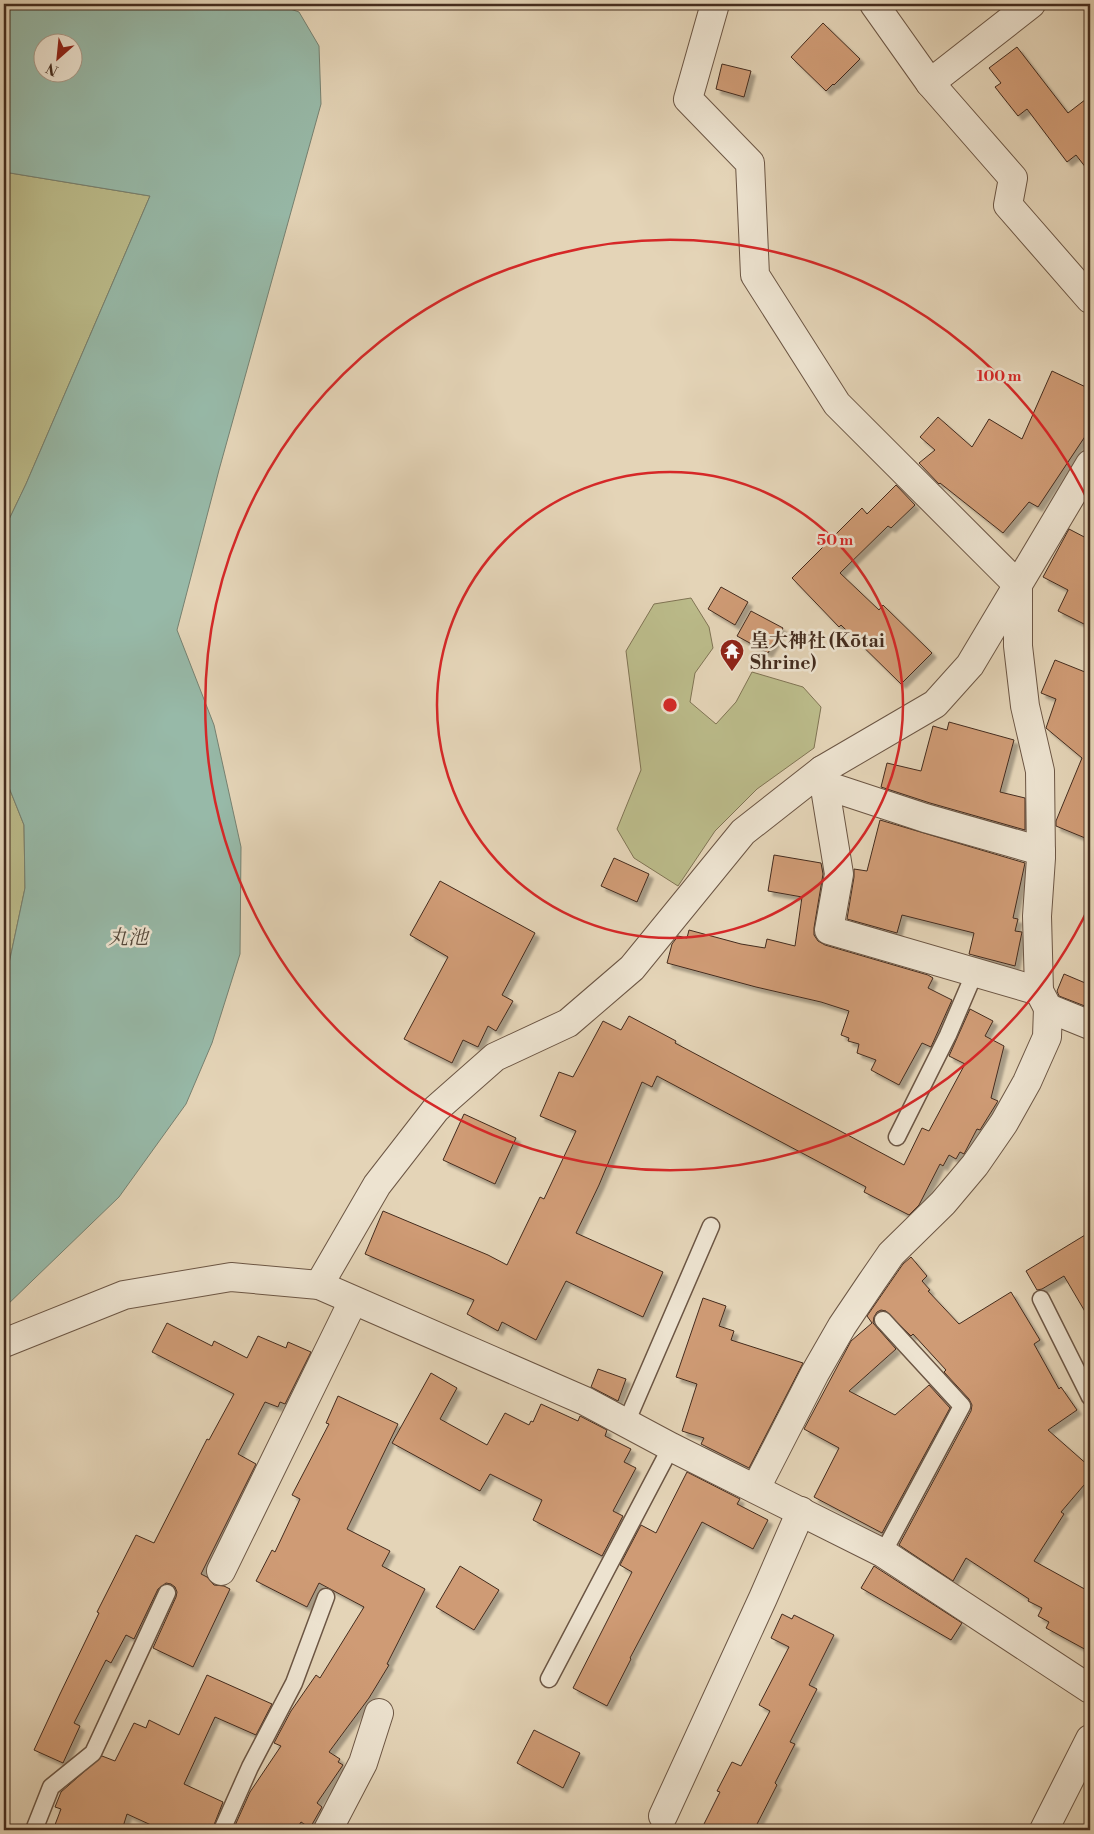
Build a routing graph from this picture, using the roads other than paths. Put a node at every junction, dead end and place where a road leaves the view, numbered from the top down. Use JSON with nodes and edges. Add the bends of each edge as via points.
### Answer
{"nodes":[{"id":1,"x":715,"y":4,"type":"edge"},
{"id":2,"x":874,"y":4,"type":"edge"},
{"id":3,"x":1031,"y":4,"type":"edge"},
{"id":4,"x":930,"y":83,"type":"junction"},
{"id":5,"x":1090,"y":299,"type":"edge"},
{"id":6,"x":1090,"y":464,"type":"edge"},
{"id":7,"x":1018,"y":585,"type":"junction"},
{"id":8,"x":823,"y":778,"type":"junction"},
{"id":9,"x":1041,"y":851,"type":"junction"},
{"id":10,"x":975,"y":972,"type":"junction"},
{"id":11,"x":1043,"y":1000,"type":"junction"},
{"id":12,"x":1090,"y":1025,"type":"edge"},
{"id":13,"x":897,"y":1137,"type":"dead end"},
{"id":14,"x":711,"y":1226,"type":"dead end"},
{"id":15,"x":320,"y":1286,"type":"junction"},
{"id":16,"x":1041,"y":1299,"type":"dead end"},
{"id":17,"x":353,"y":1301,"type":"junction"},
{"id":18,"x":883,"y":1320,"type":"dead end"},
{"id":19,"x":4,"y":1343,"type":"edge"},
{"id":20,"x":1090,"y":1397,"type":"edge"},
{"id":21,"x":626,"y":1423,"type":"junction"},
{"id":22,"x":671,"y":1447,"type":"junction"},
{"id":23,"x":756,"y":1488,"type":"junction"},
{"id":24,"x":801,"y":1511,"type":"junction"},
{"id":25,"x":883,"y":1553,"type":"junction"},
{"id":26,"x":221,"y":1571,"type":"dead end"},
{"id":27,"x":167,"y":1593,"type":"dead end"},
{"id":28,"x":326,"y":1598,"type":"dead end"},
{"id":29,"x":549,"y":1679,"type":"dead end"},
{"id":30,"x":1089,"y":1685,"type":"edge"},
{"id":31,"x":379,"y":1712,"type":"dead end"},
{"id":32,"x":1090,"y":1739,"type":"edge"},
{"id":33,"x":663,"y":1816,"type":"dead end"},
{"id":34,"x":34,"y":1830,"type":"edge"},
{"id":35,"x":222,"y":1830,"type":"edge"},
{"id":36,"x":328,"y":1830,"type":"edge"},
{"id":37,"x":1044,"y":1830,"type":"edge"}],
"edges":[{"from":1,"to":7,"type":"street","via":[[688,99],[750,163],[755,275],[837,404]]},
{"from":2,"to":4,"type":"street"},
{"from":3,"to":4,"type":"street"},
{"from":4,"to":5,"type":"street","via":[[1013,178],[1008,205]]},
{"from":6,"to":7,"type":"street"},
{"from":7,"to":8,"type":"street","via":[[970,666],[935,704]]},
{"from":7,"to":9,"type":"street","via":[[1018,646],[1025,706],[1040,771]]},
{"from":8,"to":9,"type":"street","via":[[925,818]]},
{"from":8,"to":10,"type":"street","via":[[839,874],[829,930]]},
{"from":8,"to":15,"type":"street","via":[[743,832],[632,968],[568,1023],[495,1057],[436,1109],[377,1185]]},
{"from":9,"to":11,"type":"street","via":[[1037,916]]},
{"from":10,"to":11,"type":"street"},
{"from":10,"to":13,"type":"lane","via":[[948,1035]]},
{"from":11,"to":12,"type":"street"},
{"from":11,"to":23,"type":"street","via":[[1047,1037],[1004,1123],[975,1165],[943,1203],[892,1254],[871,1283],[815,1373]]},
{"from":14,"to":21,"type":"lane"},
{"from":15,"to":17,"type":"street"},
{"from":15,"to":19,"type":"street","via":[[231,1277],[124,1295]]},
{"from":16,"to":20,"type":"lane"},
{"from":17,"to":21,"type":"street","via":[[585,1401]]},
{"from":17,"to":26,"type":"street"},
{"from":18,"to":25,"type":"lane","via":[[962,1406]]},
{"from":21,"to":22,"type":"street"},
{"from":22,"to":23,"type":"street"},
{"from":22,"to":29,"type":"lane"},
{"from":23,"to":24,"type":"street"},
{"from":24,"to":25,"type":"street"},
{"from":24,"to":33,"type":"street"},
{"from":25,"to":30,"type":"street"},
{"from":27,"to":34,"type":"lane","via":[[93,1753],[50,1787]]},
{"from":28,"to":35,"type":"lane","via":[[294,1683],[250,1767]]},
{"from":31,"to":36,"type":"street","via":[[362,1763]]},
{"from":32,"to":37,"type":"street"}]}
